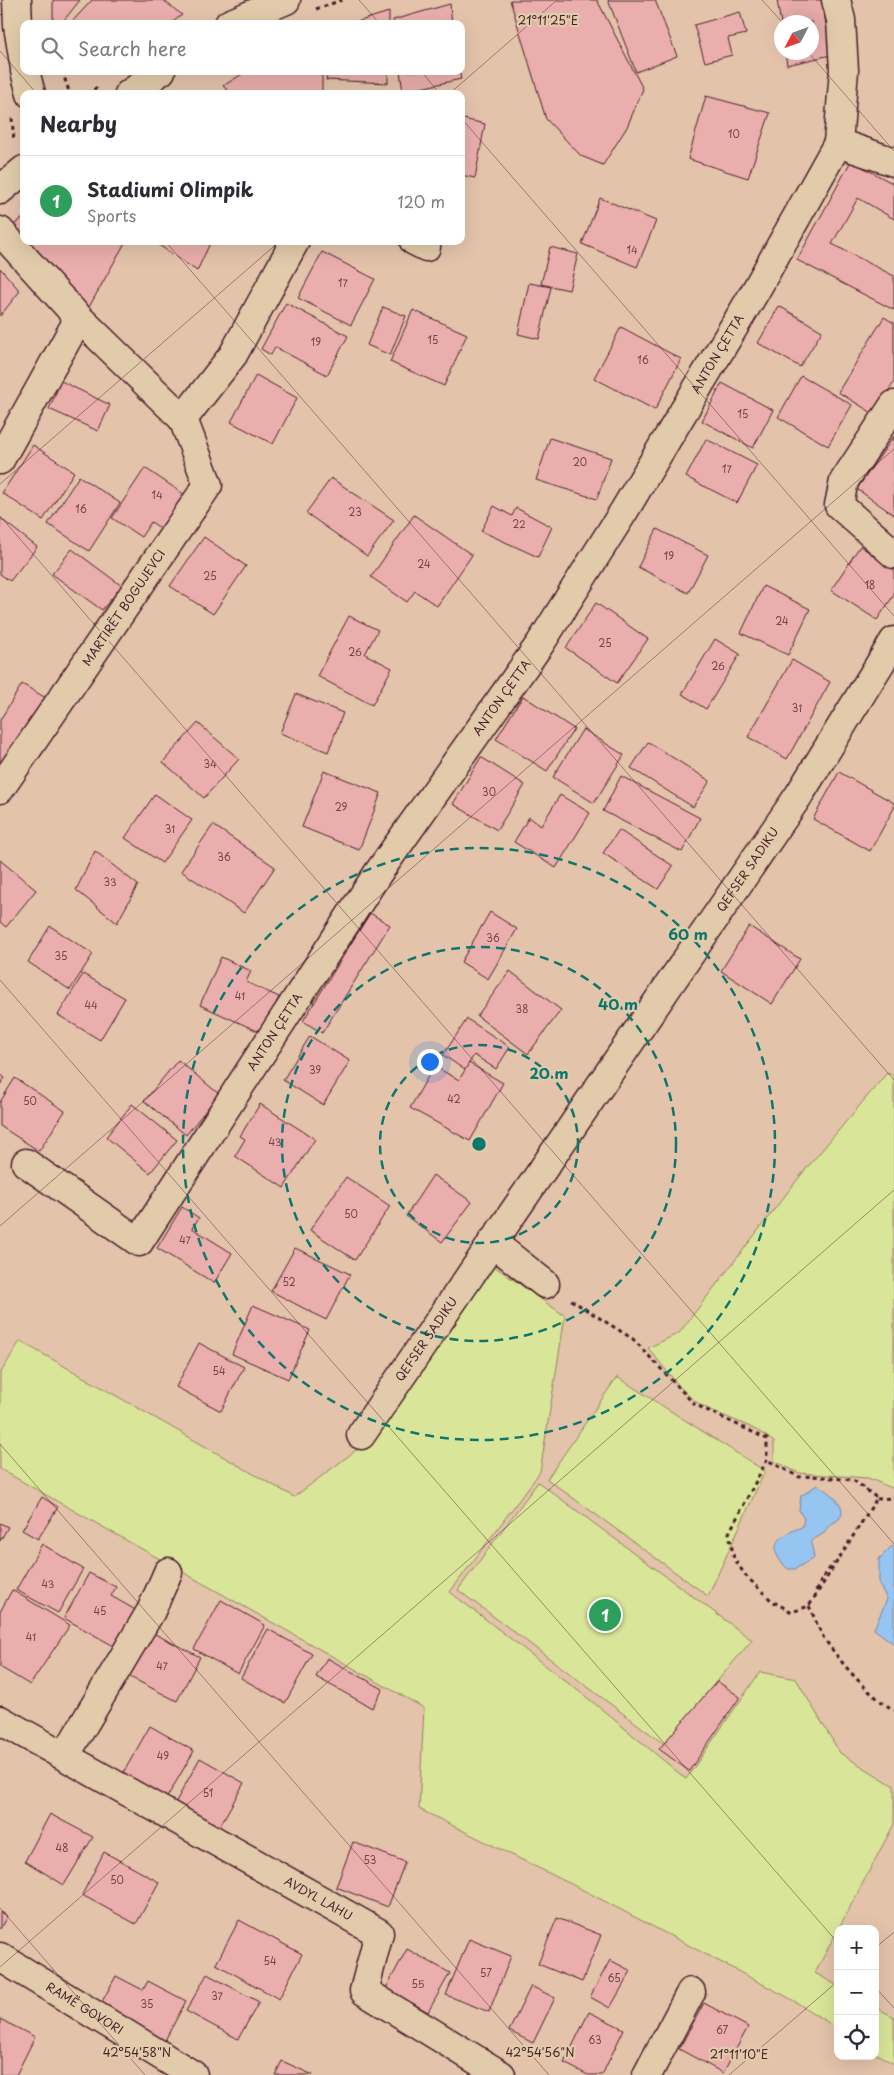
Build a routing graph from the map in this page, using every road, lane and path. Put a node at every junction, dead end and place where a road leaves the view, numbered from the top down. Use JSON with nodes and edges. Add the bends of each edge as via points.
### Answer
{"nodes":[{"id":1,"x":17,"y":0,"type":"edge"},
{"id":2,"x":286,"y":0,"type":"edge"},
{"id":3,"x":836,"y":0,"type":"edge"},
{"id":4,"x":238,"y":20,"type":"edge"},
{"id":5,"x":20,"y":38,"type":"edge"},
{"id":6,"x":26,"y":75,"type":"edge"},
{"id":7,"x":63,"y":75,"type":"edge"},
{"id":8,"x":155,"y":75,"type":"edge"},
{"id":9,"x":30,"y":90,"type":"edge"},
{"id":10,"x":69,"y":90,"type":"edge"},
{"id":11,"x":134,"y":90,"type":"edge"},
{"id":12,"x":838,"y":143,"type":"junction"},
{"id":13,"x":894,"y":162,"type":"edge"},
{"id":14,"x":20,"y":173,"type":"edge"},
{"id":15,"x":0,"y":190,"type":"edge"},
{"id":16,"x":0,"y":231,"type":"edge"},
{"id":17,"x":293,"y":245,"type":"edge"},
{"id":18,"x":79,"y":318,"type":"junction"},
{"id":19,"x":894,"y":405,"type":"edge"},
{"id":20,"x":183,"y":419,"type":"junction"},
{"id":21,"x":0,"y":460,"type":"edge"},
{"id":22,"x":894,"y":554,"type":"edge"},
{"id":23,"x":894,"y":641,"type":"edge"},
{"id":24,"x":0,"y":789,"type":"edge"},
{"id":25,"x":26,"y":1163,"type":"dead end"},
{"id":26,"x":492,"y":1242,"type":"junction"},
{"id":27,"x":545,"y":1284,"type":"joint"},
{"id":28,"x":361,"y":1435,"type":"dead end"},
{"id":29,"x":767,"y":1460,"type":"junction"},
{"id":30,"x":877,"y":1498,"type":"junction"},
{"id":31,"x":894,"y":1498,"type":"edge"},
{"id":32,"x":168,"y":1572,"type":"dead end"},
{"id":33,"x":809,"y":1606,"type":"junction"},
{"id":34,"x":894,"y":1710,"type":"edge"},
{"id":35,"x":0,"y":1720,"type":"edge"},
{"id":36,"x":64,"y":1756,"type":"junction"},
{"id":37,"x":0,"y":1957,"type":"edge"},
{"id":38,"x":691,"y":1992,"type":"dead end"},
{"id":39,"x":193,"y":2075,"type":"edge"},
{"id":40,"x":501,"y":2075,"type":"edge"},
{"id":41,"x":646,"y":2075,"type":"edge"}],
"edges":[{"from":1,"to":5,"type":"street"},
{"from":2,"to":4,"type":"street"},
{"from":3,"to":12,"type":"street","name":"ANTON ÇETTA","via":[[841,20],[844,70]]},
{"from":6,"to":9,"type":"street"},
{"from":7,"to":10,"type":"path"},
{"from":8,"to":11,"type":"street"},
{"from":12,"to":13,"type":"street"},
{"from":12,"to":25,"type":"street","name":"ANTON ÇETTA","via":[[756,290],[540,644],[378,873],[139,1242]]},
{"from":14,"to":15,"type":"street"},
{"from":16,"to":18,"type":"street","name":"MARTIRËT BOGUJEVCI"},
{"from":17,"to":20,"type":"street","via":[[233,355]]},
{"from":18,"to":20,"type":"street","name":"MARTIRËT BOGUJEVCI"},
{"from":18,"to":21,"type":"street"},
{"from":19,"to":22,"type":"street","via":[[844,481],[839,505]]},
{"from":20,"to":24,"type":"street","name":"MARTIRËT BOGUJEVCI","via":[[208,485]]},
{"from":23,"to":26,"type":"street","name":"QEFSER SADIKU","via":[[799,795]]},
{"from":26,"to":27,"type":"street"},
{"from":26,"to":28,"type":"street","name":"QEFSER SADIKU"},
{"from":27,"to":29,"type":"path","via":[[633,1339],[694,1404],[767,1439]]},
{"from":29,"to":30,"type":"path","via":[[799,1477],[853,1480]]},
{"from":29,"to":33,"type":"path","via":[[729,1533],[734,1559],[772,1602],[792,1612]]},
{"from":30,"to":31,"type":"path"},
{"from":30,"to":33,"type":"path","via":[[823,1577]]},
{"from":32,"to":36,"type":"street","via":[[151,1611]]},
{"from":33,"to":34,"type":"path","via":[[823,1637],[878,1701]]},
{"from":35,"to":36,"type":"street","name":"AVDYL LAHU"},
{"from":36,"to":40,"type":"street","name":"AVDYL LAHU","via":[[379,1933],[364,1991]]},
{"from":37,"to":39,"type":"street","name":"RAMË GOVORI"},
{"from":38,"to":41,"type":"street"}]}
